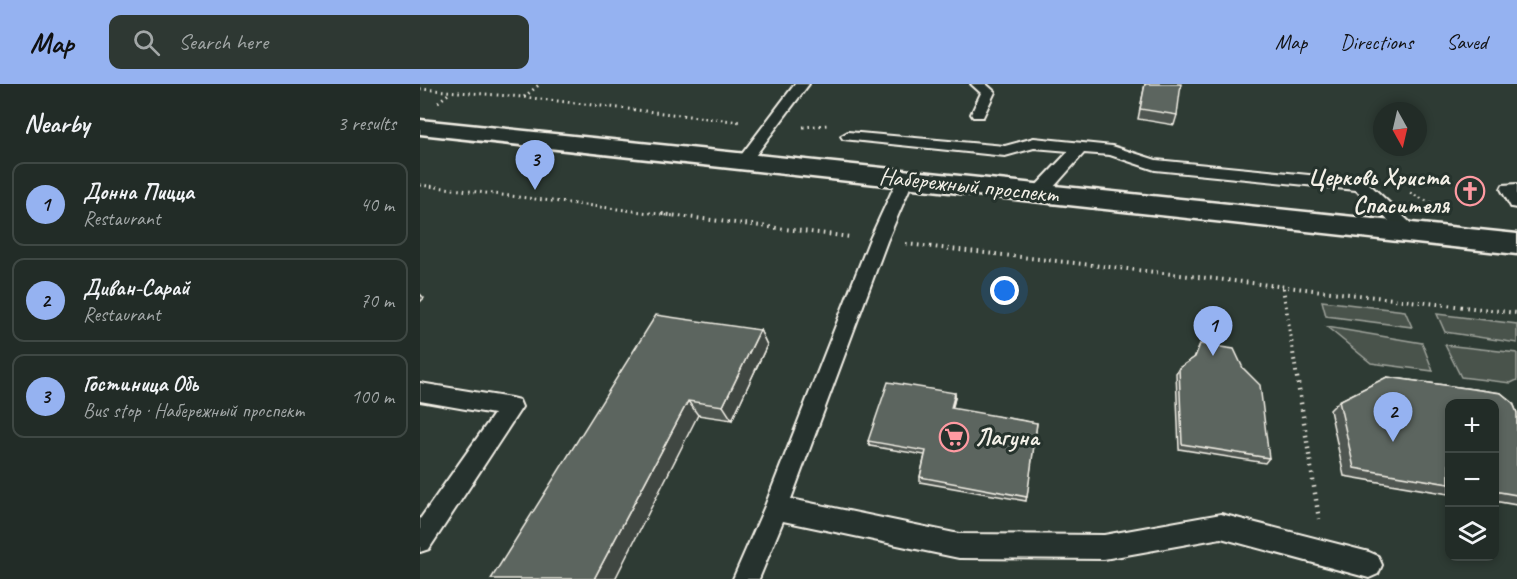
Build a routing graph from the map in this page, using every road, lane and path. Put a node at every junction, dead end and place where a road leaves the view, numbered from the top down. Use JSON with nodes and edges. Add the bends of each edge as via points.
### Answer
{"nodes":[{"id":1,"x":540,"y":84,"type":"edge"},
{"id":2,"x":802,"y":84,"type":"edge"},
{"id":3,"x":978,"y":84,"type":"edge"},
{"id":4,"x":523,"y":97,"type":"dead end"},
{"id":5,"x":978,"y":114,"type":"dead end"},
{"id":6,"x":420,"y":127,"type":"edge"},
{"id":7,"x":848,"y":136,"type":"dead end"},
{"id":8,"x":1080,"y":148,"type":"junction"},
{"id":9,"x":744,"y":161,"type":"junction"},
{"id":10,"x":906,"y":178,"type":"junction"},
{"id":11,"x":420,"y":185,"type":"edge"},
{"id":12,"x":1517,"y":189,"type":"edge"},
{"id":13,"x":1039,"y":193,"type":"junction"},
{"id":14,"x":1517,"y":203,"type":"edge"},
{"id":15,"x":1412,"y":232,"type":"junction"},
{"id":16,"x":878,"y":241,"type":"junction"},
{"id":17,"x":1517,"y":244,"type":"edge"},
{"id":18,"x":1283,"y":288,"type":"junction"},
{"id":19,"x":1517,"y":313,"type":"edge"},
{"id":20,"x":420,"y":392,"type":"edge"},
{"id":21,"x":776,"y":508,"type":"junction"},
{"id":22,"x":420,"y":540,"type":"edge"},
{"id":23,"x":1325,"y":553,"type":"junction"},
{"id":24,"x":1369,"y":566,"type":"dead end"},
{"id":25,"x":746,"y":579,"type":"edge"}],
"edges":[{"from":1,"to":4,"type":"path"},
{"from":2,"to":9,"type":"lane"},
{"from":3,"to":5,"type":"lane","via":[[988,92]]},
{"from":6,"to":9,"type":"main road","name":"Набережный проспект"},
{"from":7,"to":8,"type":"lane","via":[[1005,151],[1034,143]]},
{"from":8,"to":13,"type":"lane"},
{"from":8,"to":15,"type":"lane","via":[[1112,151],[1155,165],[1360,184]]},
{"from":9,"to":10,"type":"main road","name":"Набережный проспект"},
{"from":10,"to":13,"type":"main road","name":"Набережный проспект"},
{"from":10,"to":16,"type":"lane"},
{"from":11,"to":16,"type":"path"},
{"from":12,"to":14,"type":"lane","via":[[1509,189]]},
{"from":13,"to":15,"type":"main road","name":"Набережный проспект"},
{"from":15,"to":17,"type":"main road","name":"Набережный проспект"},
{"from":16,"to":18,"type":"path"},
{"from":16,"to":21,"type":"lane"},
{"from":18,"to":19,"type":"path"},
{"from":18,"to":23,"type":"path"},
{"from":20,"to":22,"type":"lane","via":[[511,407]]},
{"from":21,"to":23,"type":"lane","via":[[959,546],[1104,547],[1221,526]]},
{"from":21,"to":25,"type":"lane"},
{"from":23,"to":24,"type":"lane"}]}
